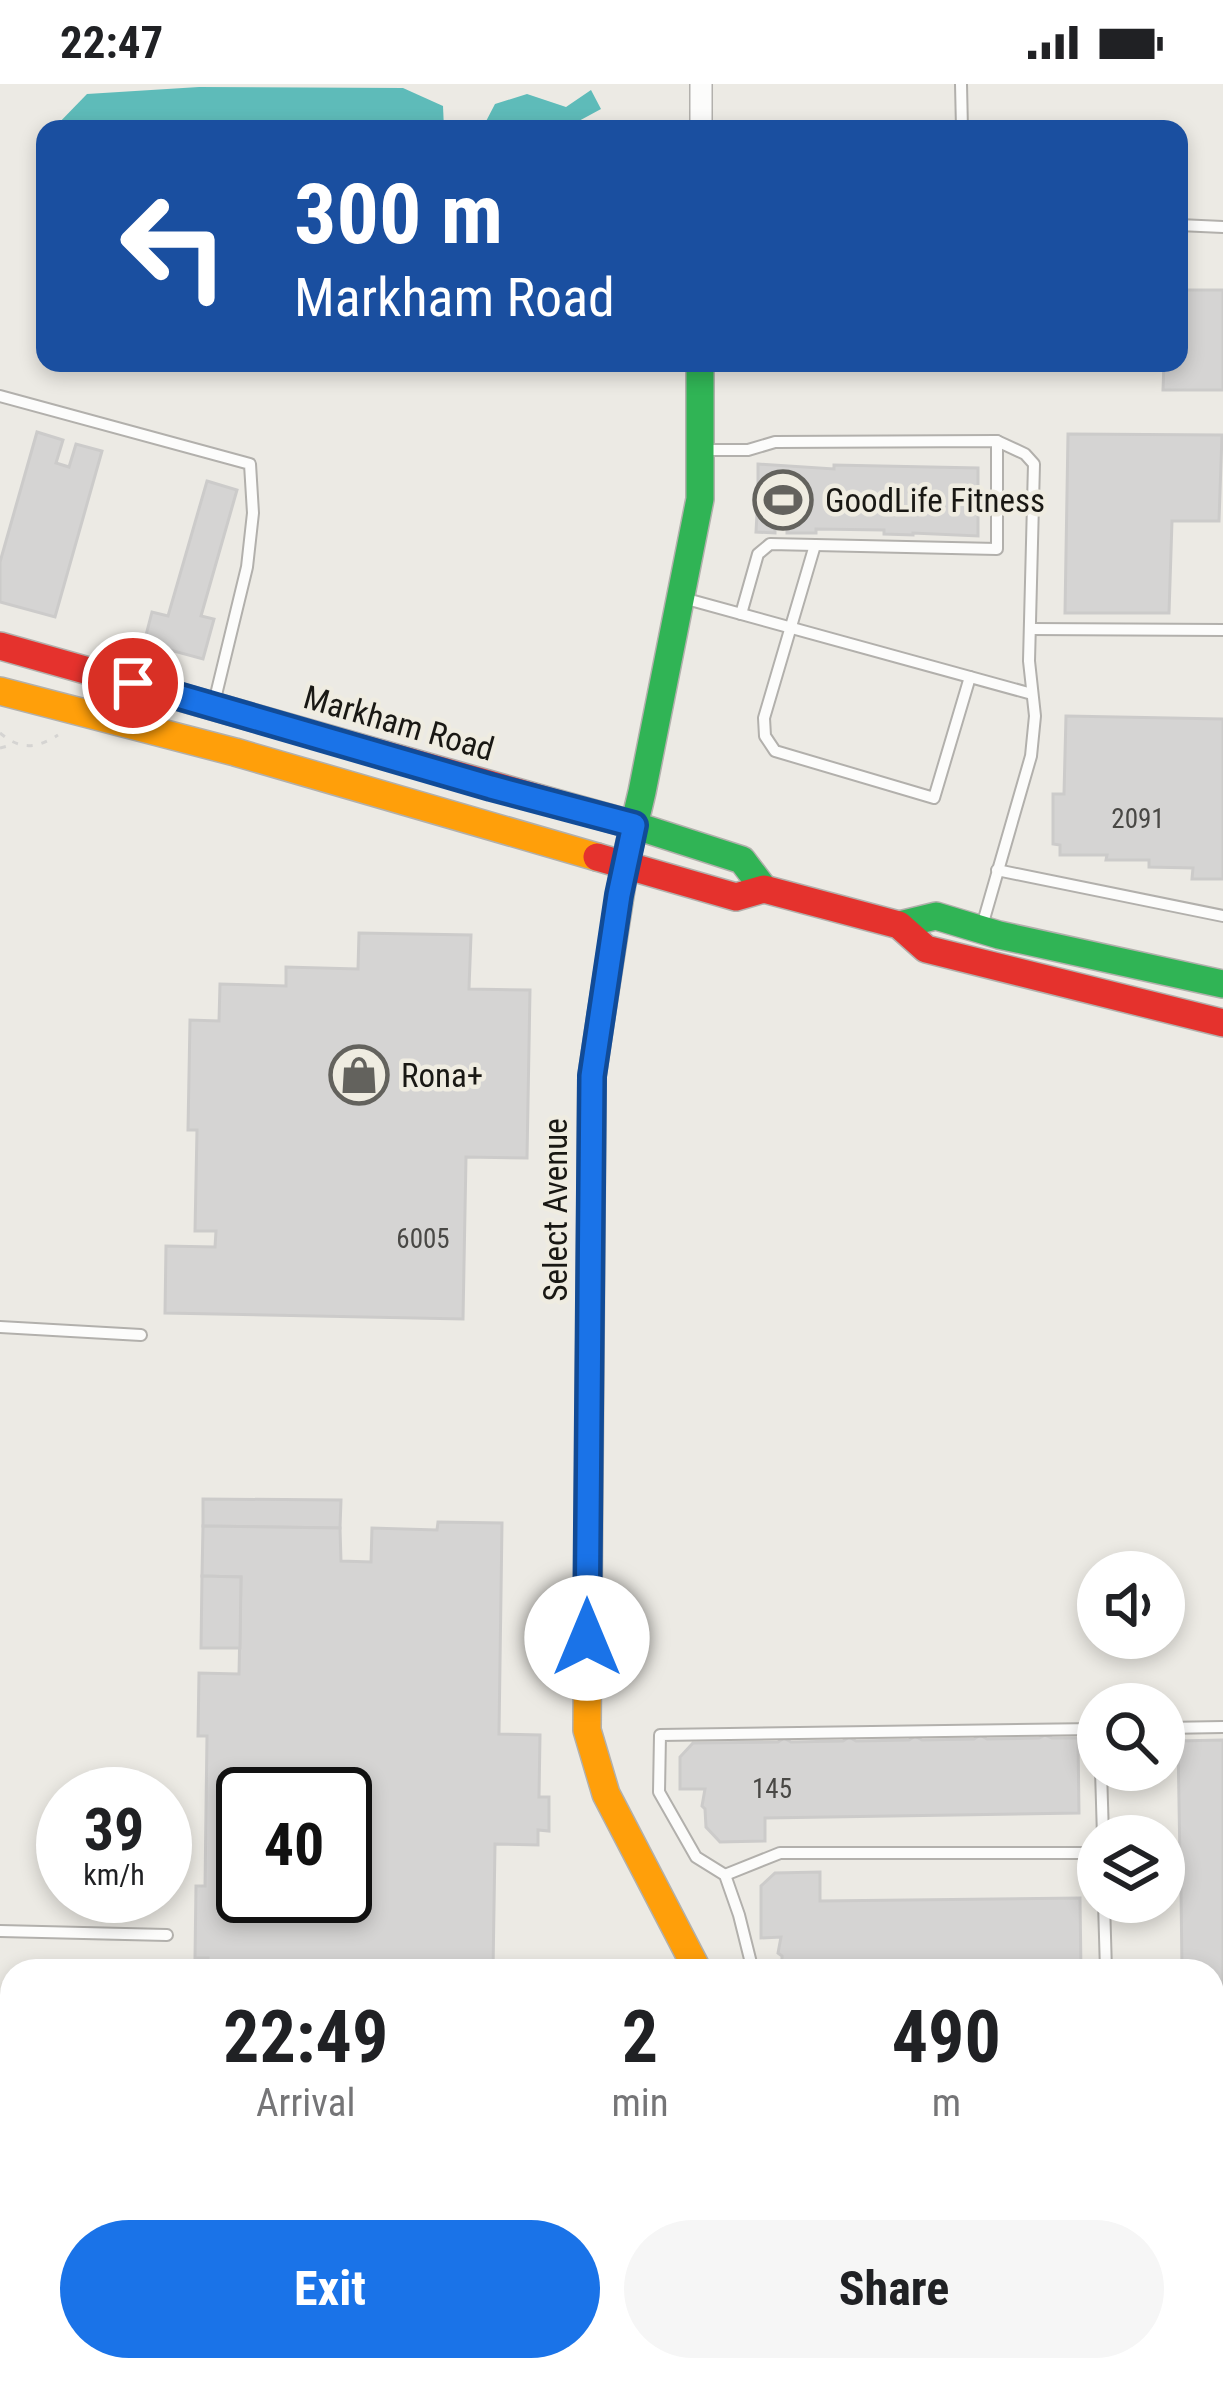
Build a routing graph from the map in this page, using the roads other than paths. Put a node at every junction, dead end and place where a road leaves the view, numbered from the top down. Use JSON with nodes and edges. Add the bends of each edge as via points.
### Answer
{"nodes":[{"id":1,"x":701,"y":84,"type":"edge"},
{"id":2,"x":961,"y":84,"type":"edge"},
{"id":3,"x":701,"y":120,"type":"edge"},
{"id":4,"x":962,"y":120,"type":"edge"},
{"id":5,"x":1188,"y":225,"type":"edge"},
{"id":6,"x":1223,"y":226,"type":"edge"},
{"id":7,"x":700,"y":372,"type":"edge"},
{"id":8,"x":0,"y":396,"type":"edge"},
{"id":9,"x":997,"y":441,"type":"junction"},
{"id":10,"x":700,"y":450,"type":"junction"},
{"id":11,"x":815,"y":545,"type":"junction"},
{"id":12,"x":679,"y":596,"type":"junction"},
{"id":13,"x":741,"y":614,"type":"junction"},
{"id":14,"x":790,"y":627,"type":"junction"},
{"id":15,"x":1030,"y":629,"type":"junction"},
{"id":16,"x":1223,"y":630,"type":"edge"},
{"id":17,"x":0,"y":646,"type":"edge"},
{"id":18,"x":970,"y":677,"type":"junction"},
{"id":19,"x":0,"y":691,"type":"edge"},
{"id":20,"x":1032,"y":694,"type":"junction"},
{"id":21,"x":213,"y":706,"type":"junction"},
{"id":22,"x":634,"y":825,"type":"junction"},
{"id":23,"x":625,"y":864,"type":"junction"},
{"id":24,"x":997,"y":870,"type":"junction"},
{"id":25,"x":764,"y":889,"type":"junction"},
{"id":26,"x":1223,"y":916,"type":"edge"},
{"id":27,"x":899,"y":925,"type":"junction"},
{"id":28,"x":981,"y":930,"type":"junction"},
{"id":29,"x":1223,"y":984,"type":"edge"},
{"id":30,"x":1223,"y":1023,"type":"edge"},
{"id":31,"x":0,"y":1327,"type":"edge"},
{"id":32,"x":141,"y":1335,"type":"dead end"},
{"id":33,"x":1223,"y":1727,"type":"edge"},
{"id":34,"x":1185,"y":1728,"type":"edge"},
{"id":35,"x":1077,"y":1729,"type":"edge"},
{"id":36,"x":1077,"y":1852,"type":"edge"},
{"id":37,"x":725,"y":1875,"type":"junction"},
{"id":38,"x":1105,"y":1923,"type":"edge"},
{"id":39,"x":0,"y":1931,"type":"edge"},
{"id":40,"x":166,"y":1935,"type":"dead end"},
{"id":41,"x":692,"y":1959,"type":"edge"},
{"id":42,"x":750,"y":1959,"type":"edge"},
{"id":43,"x":1106,"y":1959,"type":"edge"}],
"edges":[{"from":1,"to":3,"type":"street"},
{"from":2,"to":4,"type":"lane"},
{"from":5,"to":6,"type":"lane"},
{"from":7,"to":10,"type":"main road","name":"Select Avenue"},
{"from":8,"to":21,"type":"lane","via":[[250,464],[247,567]]},
{"from":9,"to":10,"type":"lane"},
{"from":9,"to":11,"type":"lane","via":[[997,549]]},
{"from":9,"to":15,"type":"lane","via":[[1034,464]]},
{"from":10,"to":12,"type":"main road","name":"Select Avenue","via":[[700,499]]},
{"from":11,"to":13,"type":"lane","via":[[770,544],[758,554]]},
{"from":11,"to":14,"type":"lane"},
{"from":12,"to":13,"type":"lane"},
{"from":12,"to":22,"type":"main road","name":"Select Avenue"},
{"from":13,"to":14,"type":"lane"},
{"from":14,"to":18,"type":"lane"},
{"from":14,"to":18,"type":"lane","via":[[764,718],[776,751],[934,798]]},
{"from":15,"to":16,"type":"lane"},
{"from":15,"to":20,"type":"lane"},
{"from":17,"to":21,"type":"main road","name":"Markham Road"},
{"from":18,"to":20,"type":"lane"},
{"from":19,"to":23,"type":"main road","name":"Markham Road"},
{"from":20,"to":24,"type":"lane","via":[[1031,756]]},
{"from":21,"to":22,"type":"main road","name":"Markham Road"},
{"from":22,"to":23,"type":"main road","name":"Select Avenue"},
{"from":22,"to":25,"type":"main road","name":"Markham Road","via":[[742,860]]},
{"from":23,"to":25,"type":"main road","name":"Markham Road","via":[[736,897]]},
{"from":23,"to":41,"type":"main road","name":"Select Avenue","via":[[592,1076],[587,1730],[606,1794]]},
{"from":24,"to":26,"type":"lane"},
{"from":24,"to":28,"type":"lane"},
{"from":25,"to":27,"type":"main road","name":"Markham Road"},
{"from":27,"to":28,"type":"main road","name":"Markham Road","via":[[936,916]]},
{"from":27,"to":30,"type":"main road","name":"Markham Road","via":[[926,949]]},
{"from":28,"to":29,"type":"main road","name":"Markham Road"},
{"from":31,"to":32,"type":"lane"},
{"from":33,"to":34,"type":"lane"},
{"from":35,"to":37,"type":"lane","via":[[662,1734],[659,1792],[696,1857]]},
{"from":36,"to":37,"type":"lane","via":[[780,1853]]},
{"from":37,"to":42,"type":"lane"},
{"from":38,"to":43,"type":"lane"},
{"from":39,"to":40,"type":"lane"}]}
